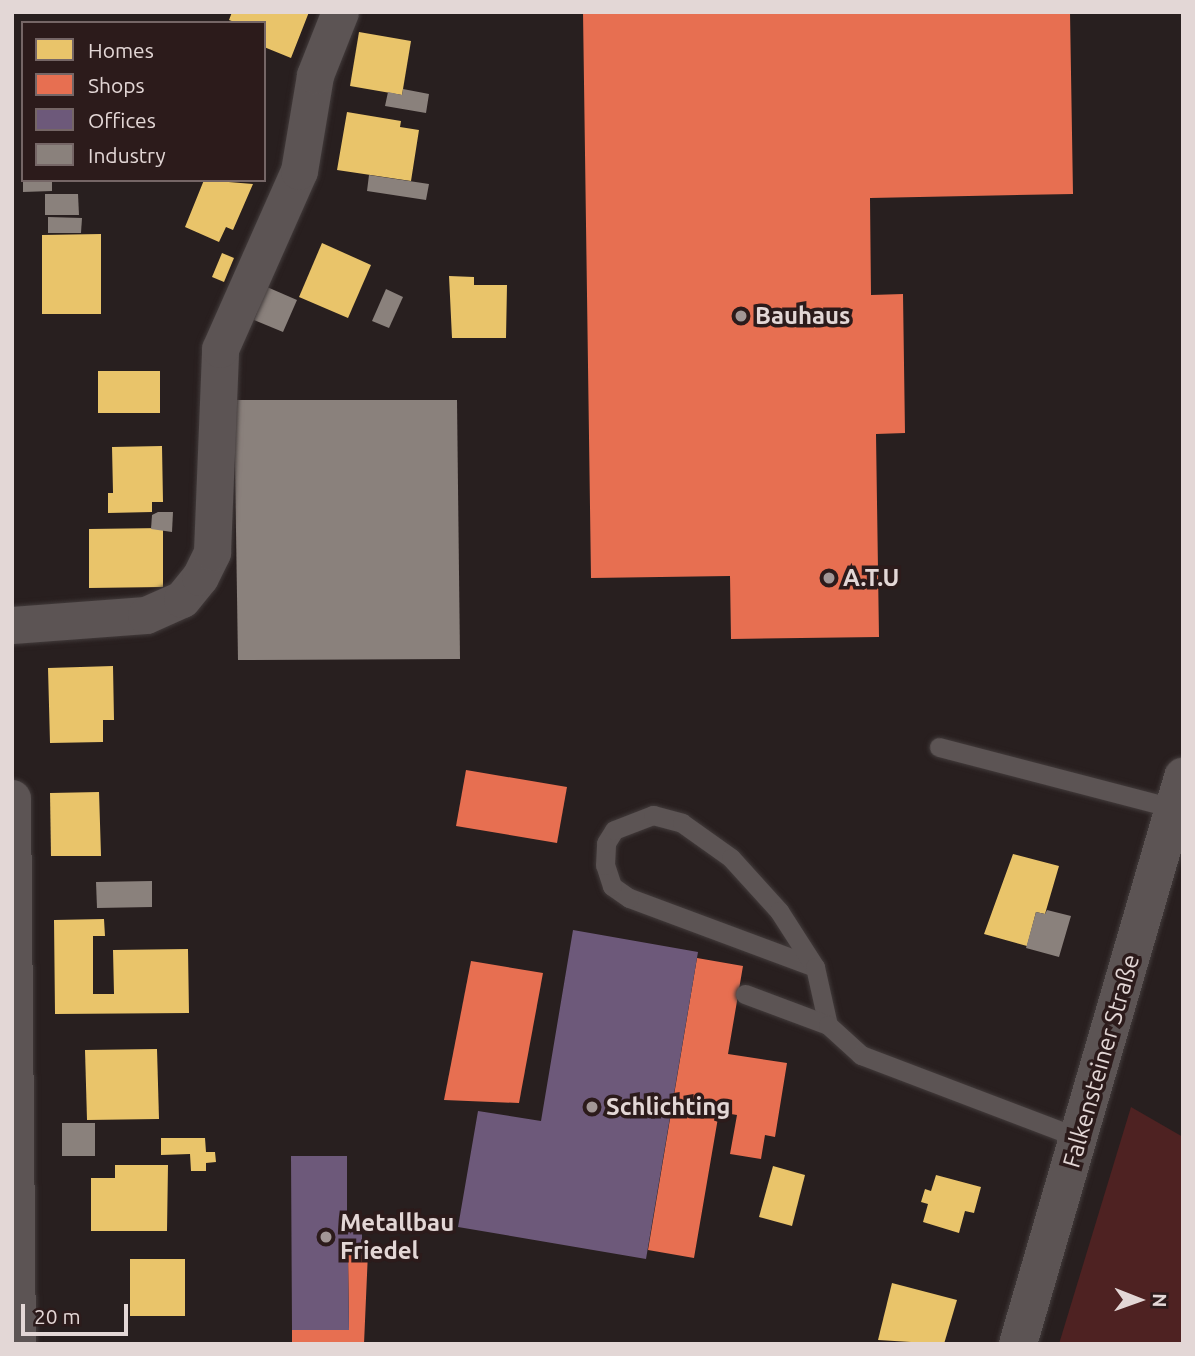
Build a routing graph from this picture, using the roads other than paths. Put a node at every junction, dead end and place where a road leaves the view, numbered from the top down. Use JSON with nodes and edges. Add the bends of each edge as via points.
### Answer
{"nodes":[{"id":1,"x":340,"y":12,"type":"edge"},
{"id":2,"x":12,"y":625,"type":"edge"},
{"id":3,"x":939,"y":747,"type":"dead end"},
{"id":4,"x":1178,"y":793,"type":"edge"},
{"id":5,"x":12,"y":798,"type":"edge"},
{"id":6,"x":815,"y":967,"type":"junction"},
{"id":7,"x":745,"y":994,"type":"dead end"},
{"id":8,"x":828,"y":1025,"type":"junction"},
{"id":9,"x":1079,"y":1139,"type":"junction"},
{"id":10,"x":17,"y":1344,"type":"edge"},
{"id":11,"x":1018,"y":1344,"type":"edge"}],
"edges":[{"from":1,"to":2,"type":"street","via":[[315,75],[299,172],[220,349],[212,552],[200,578],[182,599],[146,615]]},
{"from":3,"to":4,"type":"lane"},
{"from":4,"to":9,"type":"main road","name":"Falkensteiner Straße"},
{"from":5,"to":10,"type":"street"},
{"from":6,"to":6,"type":"lane","via":[[779,911],[732,858],[682,822],[653,815],[635,818],[614,830],[606,843],[604,865],[612,886],[629,898]]},
{"from":6,"to":8,"type":"lane"},
{"from":7,"to":8,"type":"lane"},
{"from":8,"to":9,"type":"lane","via":[[862,1055]]},
{"from":9,"to":11,"type":"main road","name":"Falkensteiner Straße"}]}
